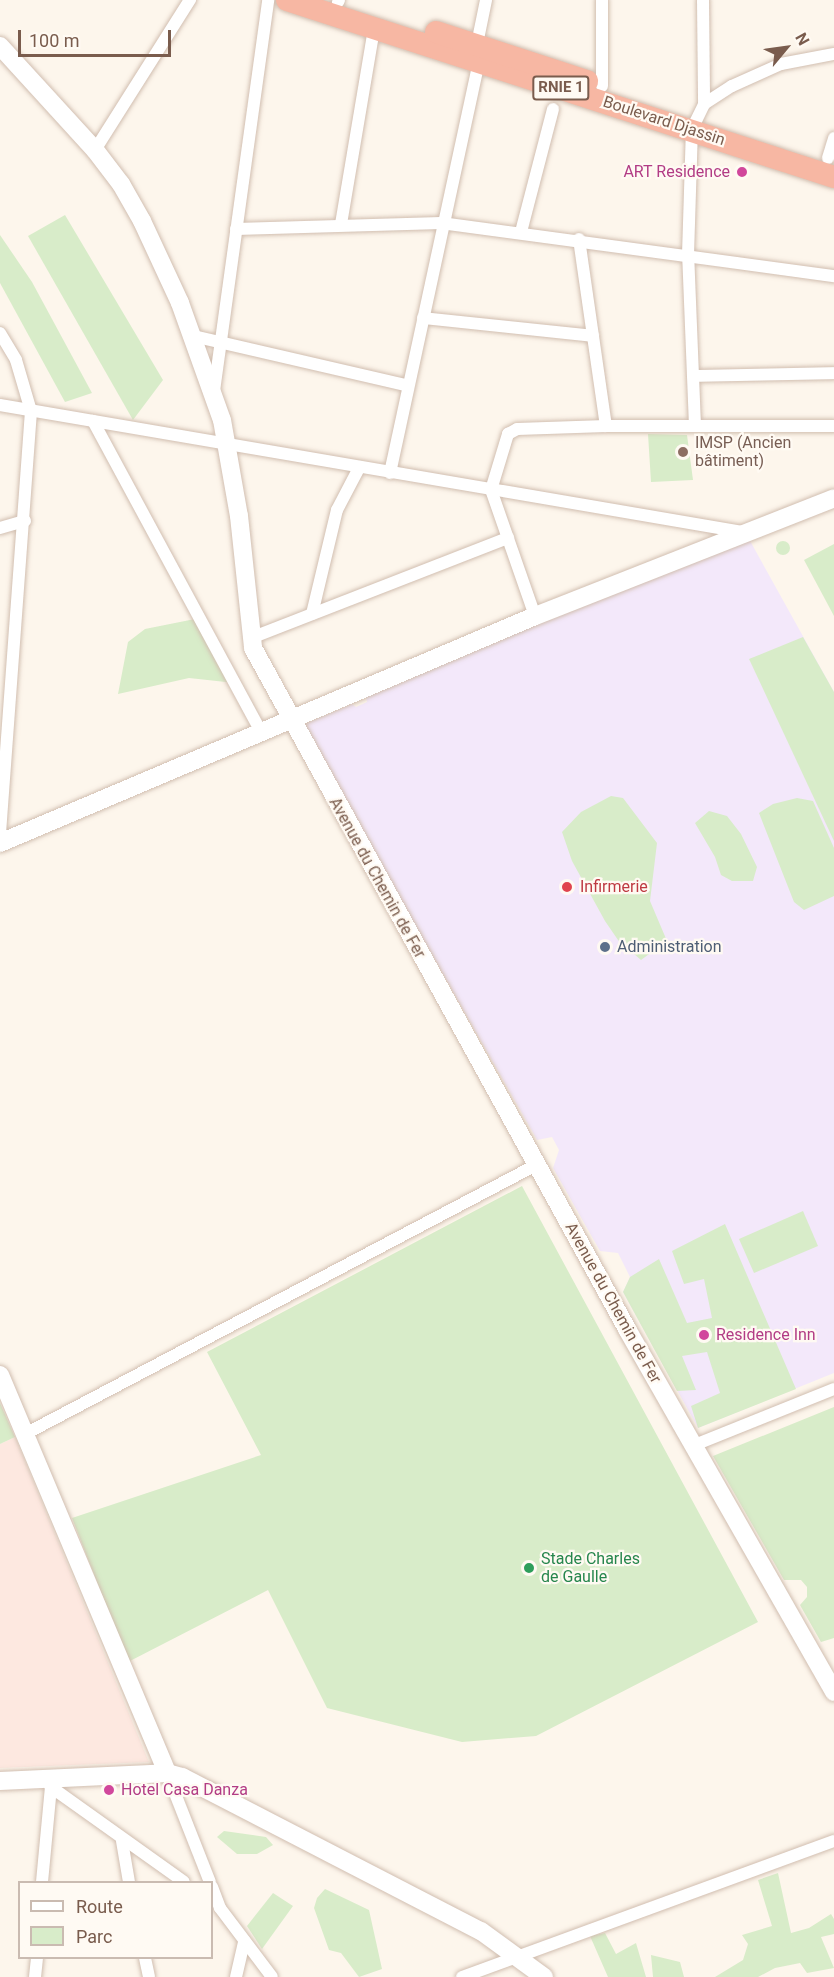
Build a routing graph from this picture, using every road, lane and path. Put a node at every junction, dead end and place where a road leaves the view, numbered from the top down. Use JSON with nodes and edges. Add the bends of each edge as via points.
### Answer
{"nodes":[{"id":1,"x":190,"y":0,"type":"edge"},
{"id":2,"x":268,"y":0,"type":"edge"},
{"id":3,"x":287,"y":0,"type":"edge"},
{"id":4,"x":486,"y":0,"type":"edge"},
{"id":5,"x":602,"y":0,"type":"edge"},
{"id":6,"x":703,"y":0,"type":"edge"},
{"id":7,"x":336,"y":1,"type":"edge"},
{"id":8,"x":374,"y":29,"type":"junction"},
{"id":9,"x":0,"y":46,"type":"edge"},
{"id":10,"x":478,"y":53,"type":"junction"},
{"id":11,"x":834,"y":54,"type":"edge"},
{"id":12,"x":602,"y":86,"type":"junction"},
{"id":13,"x":553,"y":109,"type":"dead end"},
{"id":14,"x":698,"y":117,"type":"junction"},
{"id":15,"x":95,"y":150,"type":"junction"},
{"id":16,"x":833,"y":158,"type":"edge"},
{"id":17,"x":441,"y":222,"type":"junction"},
{"id":18,"x":341,"y":224,"type":"junction"},
{"id":19,"x":236,"y":229,"type":"junction"},
{"id":20,"x":521,"y":232,"type":"junction"},
{"id":21,"x":579,"y":239,"type":"junction"},
{"id":22,"x":688,"y":255,"type":"junction"},
{"id":23,"x":834,"y":276,"type":"edge"},
{"id":24,"x":423,"y":318,"type":"junction"},
{"id":25,"x":0,"y":333,"type":"edge"},
{"id":26,"x":193,"y":336,"type":"junction"},
{"id":27,"x":593,"y":336,"type":"junction"},
{"id":28,"x":220,"y":342,"type":"junction"},
{"id":29,"x":834,"y":373,"type":"edge"},
{"id":30,"x":693,"y":376,"type":"junction"},
{"id":31,"x":406,"y":385,"type":"junction"},
{"id":32,"x":214,"y":392,"type":"junction"},
{"id":33,"x":0,"y":405,"type":"edge"},
{"id":34,"x":31,"y":411,"type":"junction"},
{"id":35,"x":93,"y":421,"type":"junction"},
{"id":36,"x":606,"y":426,"type":"junction"},
{"id":37,"x":695,"y":426,"type":"junction"},
{"id":38,"x":834,"y":426,"type":"edge"},
{"id":39,"x":229,"y":446,"type":"junction"},
{"id":40,"x":359,"y":468,"type":"junction"},
{"id":41,"x":390,"y":473,"type":"junction"},
{"id":42,"x":491,"y":490,"type":"junction"},
{"id":43,"x":834,"y":498,"type":"edge"},
{"id":44,"x":25,"y":521,"type":"junction"},
{"id":45,"x":0,"y":528,"type":"edge"},
{"id":46,"x":742,"y":532,"type":"junction"},
{"id":47,"x":508,"y":538,"type":"junction"},
{"id":48,"x":312,"y":614,"type":"junction"},
{"id":49,"x":535,"y":616,"type":"junction"},
{"id":50,"x":251,"y":638,"type":"junction"},
{"id":51,"x":290,"y":721,"type":"junction"},
{"id":52,"x":261,"y":732,"type":"junction"},
{"id":53,"x":4,"y":748,"type":"edge"},
{"id":54,"x":0,"y":830,"type":"edge"},
{"id":55,"x":0,"y":843,"type":"edge"},
{"id":56,"x":536,"y":1165,"type":"junction"},
{"id":57,"x":0,"y":1375,"type":"edge"},
{"id":58,"x":834,"y":1389,"type":"edge"},
{"id":59,"x":25,"y":1434,"type":"junction"},
{"id":60,"x":692,"y":1446,"type":"junction"},
{"id":61,"x":834,"y":1692,"type":"edge"},
{"id":62,"x":167,"y":1773,"type":"junction"},
{"id":63,"x":0,"y":1781,"type":"edge"},
{"id":64,"x":48,"y":1783,"type":"junction"},
{"id":65,"x":122,"y":1841,"type":"junction"},
{"id":66,"x":834,"y":1841,"type":"edge"},
{"id":67,"x":42,"y":1881,"type":"edge"},
{"id":68,"x":129,"y":1881,"type":"edge"},
{"id":69,"x":182,"y":1881,"type":"edge"},
{"id":70,"x":210,"y":1881,"type":"edge"},
{"id":71,"x":216,"y":1905,"type":"edge"},
{"id":72,"x":244,"y":1941,"type":"junction"},
{"id":73,"x":520,"y":1957,"type":"junction"},
{"id":74,"x":37,"y":1959,"type":"edge"},
{"id":75,"x":145,"y":1959,"type":"edge"},
{"id":76,"x":35,"y":1977,"type":"edge"},
{"id":77,"x":149,"y":1977,"type":"edge"},
{"id":78,"x":236,"y":1977,"type":"edge"},
{"id":79,"x":272,"y":1977,"type":"edge"},
{"id":80,"x":462,"y":1977,"type":"edge"},
{"id":81,"x":544,"y":1977,"type":"edge"}],
"edges":[{"from":1,"to":15,"type":"street"},
{"from":2,"to":19,"type":"street"},
{"from":3,"to":8,"type":"highway","name":"Boulevard Djassin","number":"RNIE 1"},
{"from":4,"to":10,"type":"street"},
{"from":5,"to":12,"type":"street"},
{"from":6,"to":14,"type":"street"},
{"from":7,"to":10,"type":"highway","name":"Boulevard Djassin","number":"RNIE 1"},
{"from":8,"to":10,"type":"highway","name":"Boulevard Djassin","number":"RNIE 1"},
{"from":8,"to":18,"type":"street"},
{"from":9,"to":15,"type":"main road","name":"Avenue du Chemin de Fer"},
{"from":10,"to":12,"type":"highway","name":"Boulevard Djassin","number":"RNIE 1"},
{"from":10,"to":14,"type":"highway","name":"Boulevard Djassin","number":"RNIE 1"},
{"from":10,"to":17,"type":"street"},
{"from":11,"to":14,"type":"street","via":[[807,57],[758,73]]},
{"from":12,"to":14,"type":"highway","name":"Boulevard Djassin","number":"RNIE 1"},
{"from":13,"to":20,"type":"street"},
{"from":14,"to":16,"type":"highway","name":"Boulevard Djassin","number":"RNIE 1"},
{"from":14,"to":22,"type":"street"},
{"from":15,"to":26,"type":"main road","name":"Avenue du Chemin de Fer","via":[[132,201]]},
{"from":17,"to":18,"type":"street"},
{"from":17,"to":20,"type":"street"},
{"from":17,"to":24,"type":"street"},
{"from":18,"to":19,"type":"street"},
{"from":19,"to":28,"type":"street"},
{"from":20,"to":21,"type":"street"},
{"from":21,"to":22,"type":"street"},
{"from":21,"to":27,"type":"street"},
{"from":22,"to":23,"type":"street"},
{"from":22,"to":30,"type":"street"},
{"from":24,"to":27,"type":"street"},
{"from":24,"to":31,"type":"street"},
{"from":25,"to":34,"type":"street","via":[[16,360]]},
{"from":26,"to":28,"type":"street"},
{"from":26,"to":32,"type":"main road","name":"Avenue du Chemin de Fer"},
{"from":27,"to":36,"type":"street"},
{"from":28,"to":31,"type":"street"},
{"from":28,"to":32,"type":"street"},
{"from":29,"to":30,"type":"street"},
{"from":30,"to":37,"type":"street"},
{"from":31,"to":41,"type":"street"},
{"from":32,"to":39,"type":"main road","name":"Avenue du Chemin de Fer"},
{"from":33,"to":34,"type":"street"},
{"from":34,"to":35,"type":"street"},
{"from":34,"to":44,"type":"street"},
{"from":35,"to":39,"type":"street"},
{"from":35,"to":52,"type":"street"},
{"from":36,"to":37,"type":"street"},
{"from":36,"to":42,"type":"street","via":[[517,429],[504,442]]},
{"from":37,"to":38,"type":"street"},
{"from":39,"to":40,"type":"street"},
{"from":39,"to":50,"type":"main road","name":"Avenue du Chemin de Fer"},
{"from":40,"to":41,"type":"street"},
{"from":40,"to":48,"type":"street","via":[[337,510]]},
{"from":41,"to":42,"type":"street"},
{"from":42,"to":46,"type":"street"},
{"from":42,"to":47,"type":"street"},
{"from":43,"to":46,"type":"main road"},
{"from":44,"to":45,"type":"street"},
{"from":44,"to":53,"type":"street"},
{"from":46,"to":49,"type":"main road"},
{"from":47,"to":48,"type":"street"},
{"from":47,"to":49,"type":"street"},
{"from":48,"to":50,"type":"street"},
{"from":49,"to":51,"type":"main road"},
{"from":50,"to":51,"type":"main road","name":"Avenue du Chemin de Fer"},
{"from":51,"to":52,"type":"main road"},
{"from":51,"to":56,"type":"main road","name":"Avenue du Chemin de Fer"},
{"from":52,"to":55,"type":"main road"},
{"from":53,"to":54,"type":"street"},
{"from":56,"to":59,"type":"street"},
{"from":56,"to":60,"type":"main road","name":"Avenue du Chemin de Fer"},
{"from":57,"to":59,"type":"main road"},
{"from":58,"to":60,"type":"street"},
{"from":59,"to":62,"type":"main road"},
{"from":60,"to":61,"type":"main road","name":"Avenue du Chemin de Fer"},
{"from":62,"to":64,"type":"main road"},
{"from":62,"to":70,"type":"street"},
{"from":62,"to":73,"type":"main road","via":[[203,1787],[481,1931]]},
{"from":63,"to":64,"type":"main road"},
{"from":64,"to":65,"type":"street"},
{"from":64,"to":67,"type":"street"},
{"from":65,"to":68,"type":"street"},
{"from":65,"to":69,"type":"street"},
{"from":66,"to":73,"type":"street"},
{"from":71,"to":72,"type":"street"},
{"from":72,"to":78,"type":"street"},
{"from":72,"to":79,"type":"street"},
{"from":73,"to":80,"type":"street"},
{"from":73,"to":81,"type":"main road"},
{"from":74,"to":76,"type":"street"},
{"from":75,"to":77,"type":"street"}]}
